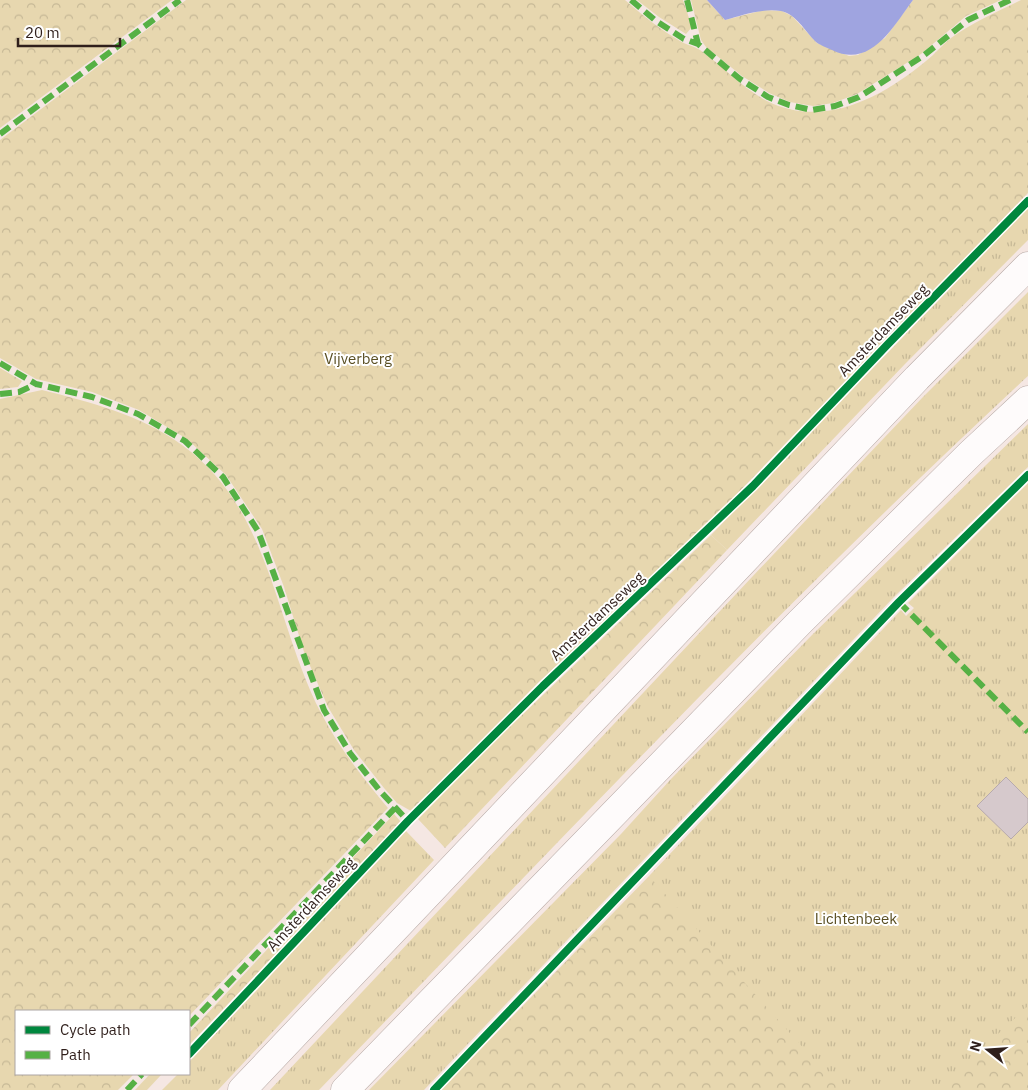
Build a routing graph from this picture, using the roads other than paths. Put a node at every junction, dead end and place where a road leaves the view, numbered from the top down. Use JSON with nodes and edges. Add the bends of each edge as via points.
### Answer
{"nodes":[{"id":1,"x":1028,"y":266,"type":"edge"},
{"id":2,"x":1028,"y":400,"type":"edge"},
{"id":3,"x":242,"y":1090,"type":"edge"},
{"id":4,"x":345,"y":1090,"type":"edge"}],
"edges":[{"from":1,"to":3,"type":"main road","via":[[910,385]]},
{"from":2,"to":4,"type":"main road","via":[[800,622]]}]}
